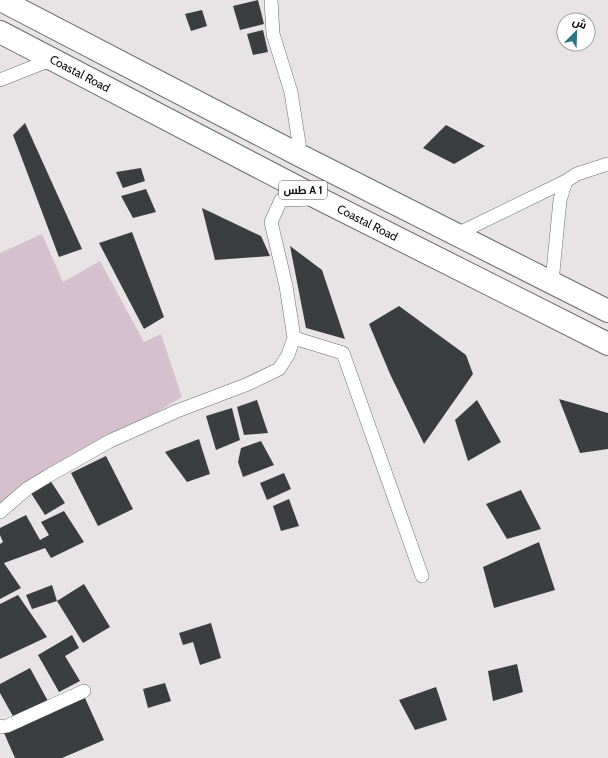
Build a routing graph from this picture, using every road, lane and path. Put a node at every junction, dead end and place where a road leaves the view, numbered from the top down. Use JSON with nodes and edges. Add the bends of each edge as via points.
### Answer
{"nodes":[{"id":1,"x":1,"y":0,"type":"edge"},
{"id":2,"x":271,"y":0,"type":"edge"},
{"id":3,"x":0,"y":32,"type":"edge"},
{"id":4,"x":53,"y":59,"type":"junction"},
{"id":5,"x":0,"y":80,"type":"edge"},
{"id":6,"x":301,"y":156,"type":"junction"},
{"id":7,"x":608,"y":164,"type":"edge"},
{"id":8,"x":566,"y":181,"type":"junction"},
{"id":9,"x":320,"y":199,"type":"junction"},
{"id":10,"x":457,"y":234,"type":"junction"},
{"id":11,"x":552,"y":282,"type":"junction"},
{"id":12,"x":608,"y":311,"type":"edge"},
{"id":13,"x":294,"y":338,"type":"junction"},
{"id":14,"x":608,"y":344,"type":"edge"},
{"id":15,"x":0,"y":512,"type":"edge"},
{"id":16,"x":422,"y":576,"type":"dead end"},
{"id":17,"x":84,"y":691,"type":"dead end"},
{"id":18,"x":0,"y":726,"type":"edge"}],
"edges":[{"from":1,"to":6,"type":"highway","number":"طس A 1"},
{"from":2,"to":6,"type":"street","via":[[273,34],[291,92]]},
{"from":3,"to":4,"type":"highway","name":"Coastal Road","number":"طس A 1"},
{"from":4,"to":5,"type":"street"},
{"from":4,"to":9,"type":"highway","name":"Coastal Road","number":"طس A 1"},
{"from":6,"to":10,"type":"highway","number":"طس A 1"},
{"from":7,"to":8,"type":"street","via":[[577,174]]},
{"from":8,"to":10,"type":"street"},
{"from":8,"to":11,"type":"street","via":[[560,200]]},
{"from":9,"to":13,"type":"street","via":[[282,200],[271,222],[286,286]]},
{"from":9,"to":14,"type":"highway","name":"Coastal Road","number":"طس A 1"},
{"from":10,"to":11,"type":"highway","number":"طس A 1"},
{"from":11,"to":12,"type":"highway","number":"طس A 1"},
{"from":13,"to":15,"type":"street","via":[[288,355],[279,369],[110,441],[28,488]]},
{"from":13,"to":16,"type":"street","via":[[343,354]]},
{"from":17,"to":18,"type":"street","via":[[8,726]]}]}
